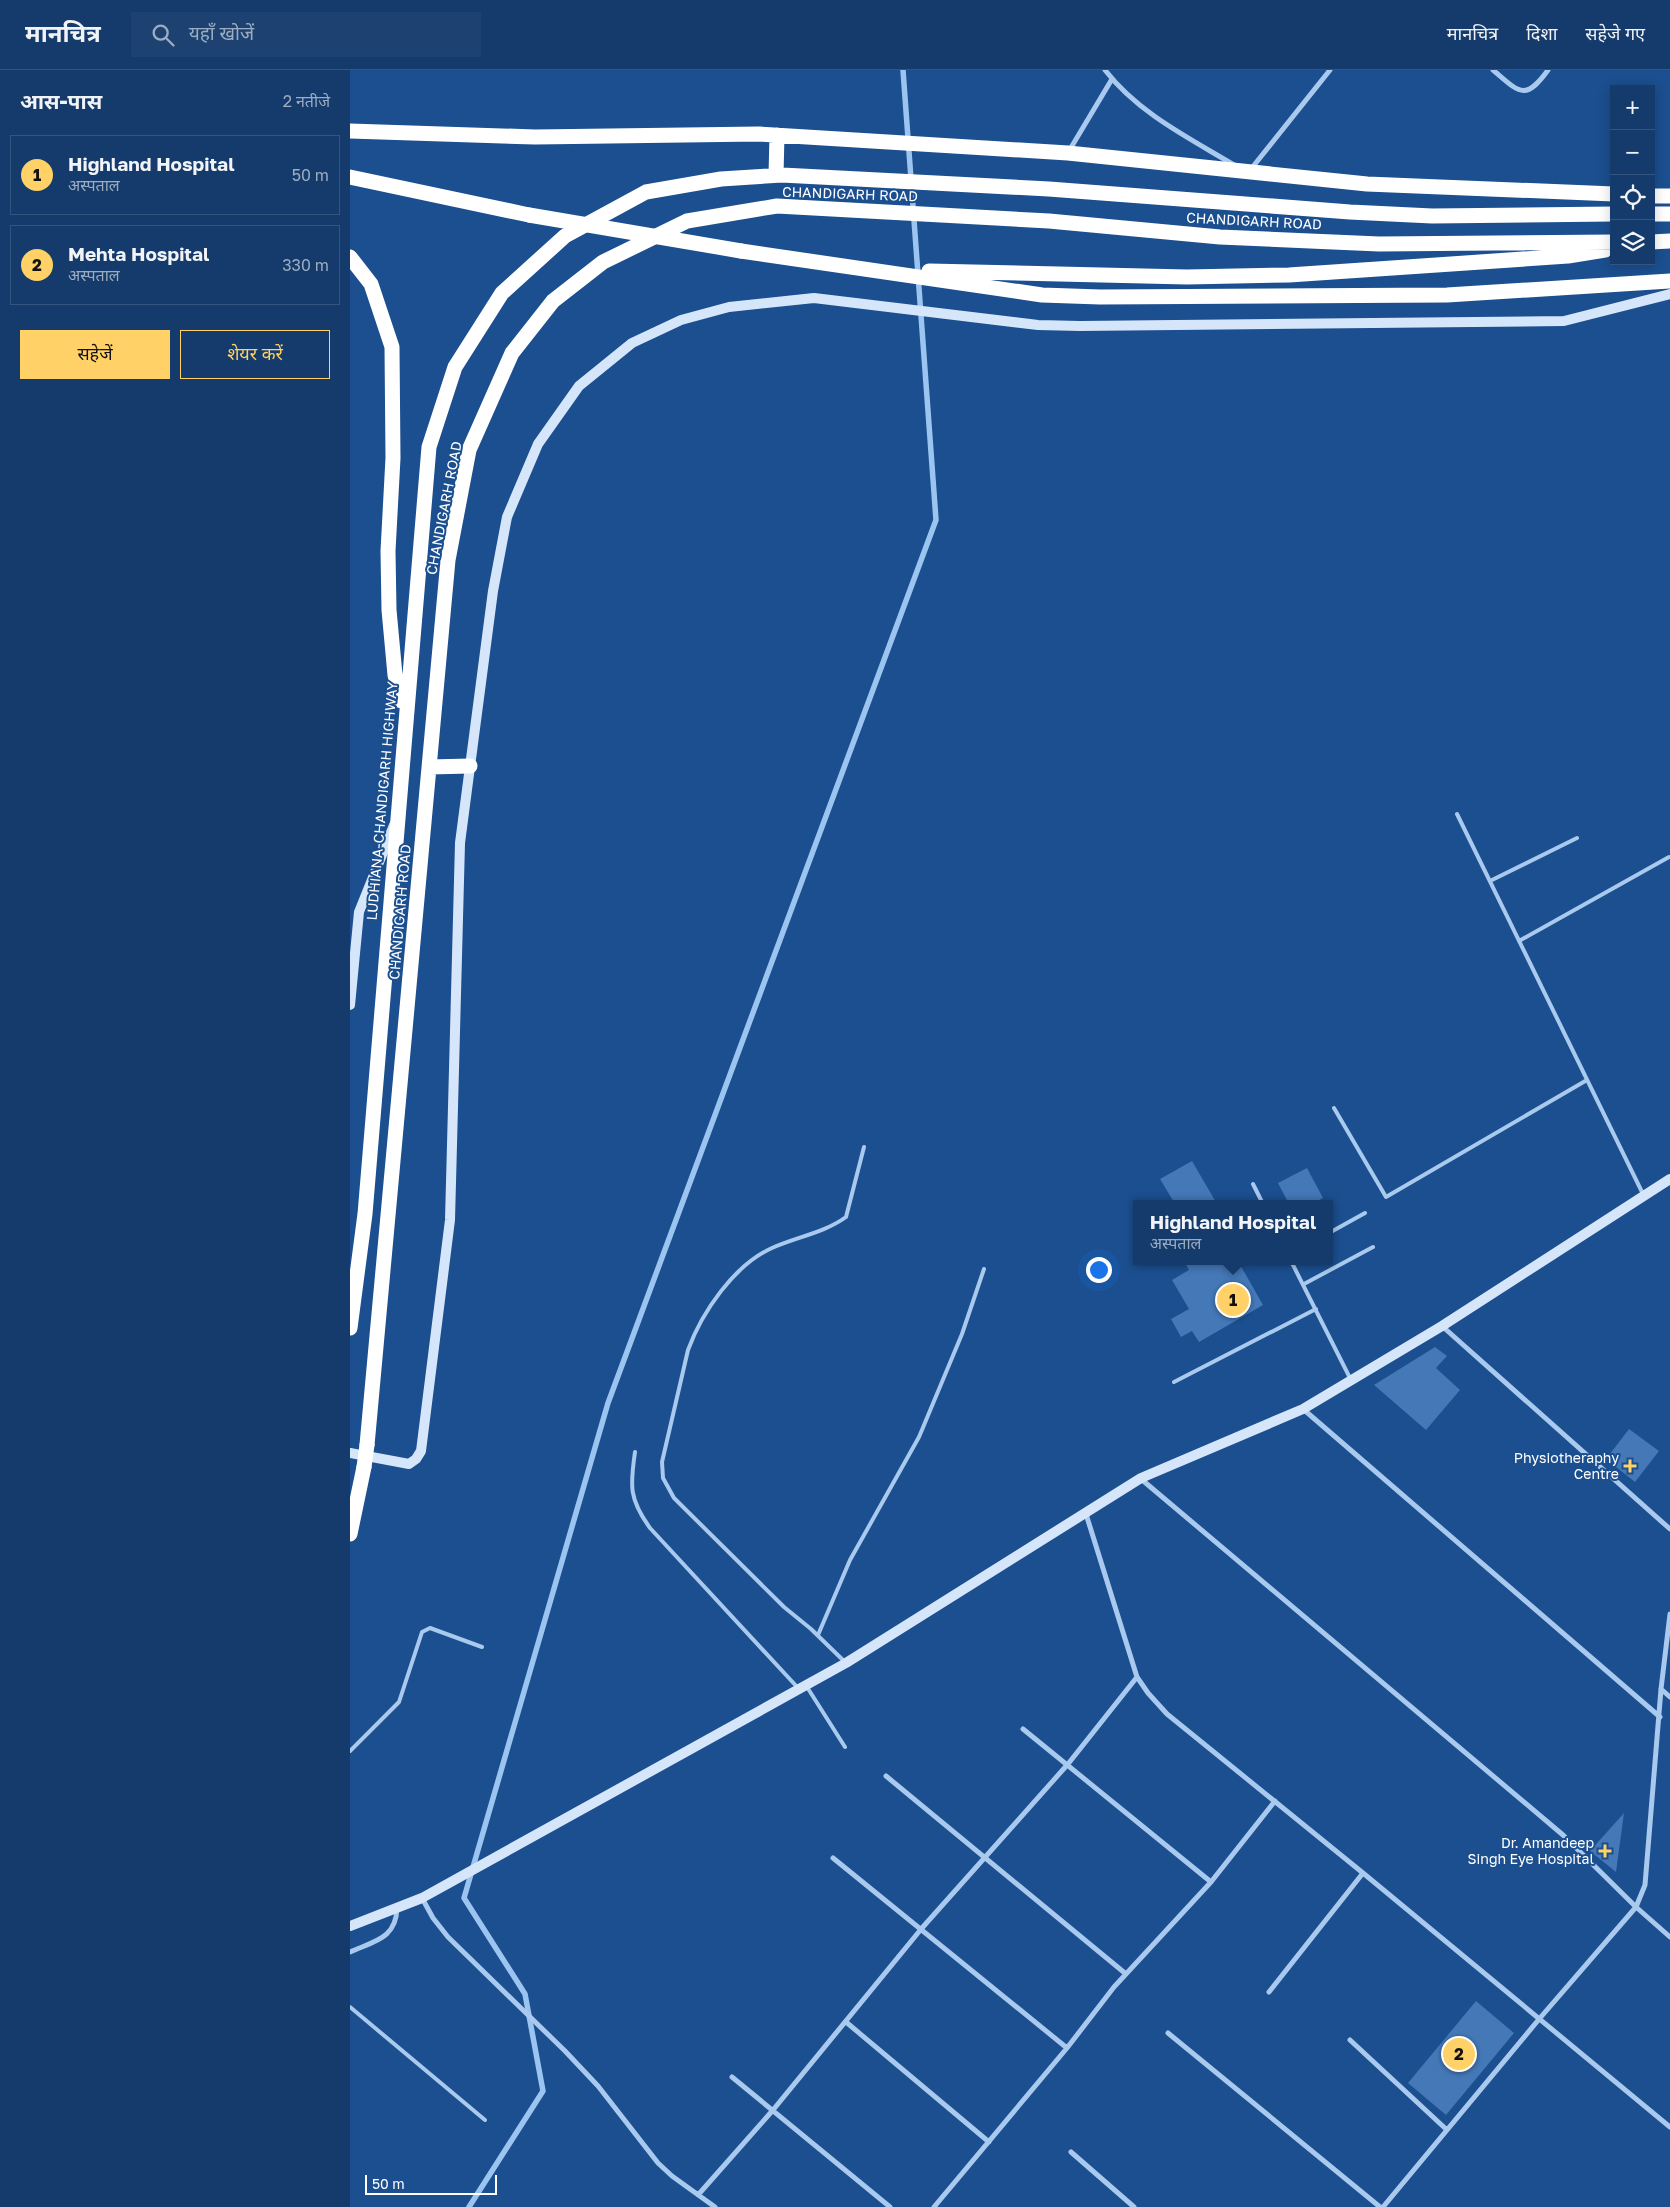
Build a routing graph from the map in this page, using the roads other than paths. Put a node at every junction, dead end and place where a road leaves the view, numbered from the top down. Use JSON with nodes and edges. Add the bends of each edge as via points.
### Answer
{"nodes":[{"id":1,"x":1105,"y":70,"type":"edge"},
{"id":2,"x":1330,"y":70,"type":"edge"},
{"id":3,"x":1493,"y":70,"type":"edge"},
{"id":4,"x":1548,"y":70,"type":"edge"},
{"id":5,"x":1112,"y":79,"type":"junction"},
{"id":6,"x":350,"y":131,"type":"edge"},
{"id":7,"x":781,"y":135,"type":"junction"},
{"id":8,"x":1068,"y":153,"type":"junction"},
{"id":9,"x":1247,"y":173,"type":"junction"},
{"id":10,"x":779,"y":175,"type":"junction"},
{"id":11,"x":350,"y":177,"type":"edge"},
{"id":12,"x":1610,"y":194,"type":"edge"},
{"id":13,"x":1655,"y":196,"type":"edge"},
{"id":14,"x":1670,"y":196,"type":"edge"},
{"id":15,"x":1610,"y":214,"type":"edge"},
{"id":16,"x":1655,"y":214,"type":"edge"},
{"id":17,"x":1670,"y":214,"type":"edge"},
{"id":18,"x":1610,"y":242,"type":"edge"},
{"id":19,"x":1655,"y":242,"type":"edge"},
{"id":20,"x":1670,"y":242,"type":"edge"},
{"id":21,"x":1610,"y":249,"type":"edge"},
{"id":22,"x":350,"y":257,"type":"edge"},
{"id":23,"x":884,"y":271,"type":"junction"},
{"id":24,"x":1670,"y":281,"type":"edge"},
{"id":25,"x":502,"y":293,"type":"joint"},
{"id":26,"x":1670,"y":294,"type":"edge"},
{"id":27,"x":405,"y":715,"type":"junction"},
{"id":28,"x":470,"y":766,"type":"junction"},
{"id":29,"x":429,"y":767,"type":"junction"},
{"id":30,"x":1457,"y":814,"type":"dead end"},
{"id":31,"x":396,"y":819,"type":"junction"},
{"id":32,"x":1577,"y":838,"type":"dead end"},
{"id":33,"x":1669,"y":857,"type":"dead end"},
{"id":34,"x":1490,"y":881,"type":"junction"},
{"id":35,"x":1519,"y":941,"type":"junction"},
{"id":36,"x":350,"y":1005,"type":"edge"},
{"id":37,"x":1587,"y":1080,"type":"junction"},
{"id":38,"x":1334,"y":1108,"type":"dead end"},
{"id":39,"x":864,"y":1147,"type":"dead end"},
{"id":40,"x":1670,"y":1179,"type":"edge"},
{"id":41,"x":1253,"y":1184,"type":"dead end"},
{"id":42,"x":1644,"y":1196,"type":"junction"},
{"id":43,"x":1261,"y":1200,"type":"edge"},
{"id":44,"x":1365,"y":1213,"type":"dead end"},
{"id":45,"x":1333,"y":1230,"type":"edge"},
{"id":46,"x":1373,"y":1247,"type":"dead end"},
{"id":47,"x":1293,"y":1265,"type":"edge"},
{"id":48,"x":984,"y":1269,"type":"dead end"},
{"id":49,"x":1304,"y":1284,"type":"junction"},
{"id":50,"x":1316,"y":1309,"type":"junction"},
{"id":51,"x":1442,"y":1326,"type":"junction"},
{"id":52,"x":350,"y":1328,"type":"edge"},
{"id":53,"x":1351,"y":1380,"type":"junction"},
{"id":54,"x":1174,"y":1382,"type":"dead end"},
{"id":55,"x":1302,"y":1410,"type":"junction"},
{"id":56,"x":634,"y":1452,"type":"dead end"},
{"id":57,"x":350,"y":1453,"type":"edge"},
{"id":58,"x":1141,"y":1478,"type":"junction"},
{"id":59,"x":1086,"y":1514,"type":"junction"},
{"id":60,"x":1670,"y":1529,"type":"edge"},
{"id":61,"x":350,"y":1534,"type":"edge"},
{"id":62,"x":1670,"y":1614,"type":"edge"},
{"id":63,"x":818,"y":1635,"type":"junction"},
{"id":64,"x":482,"y":1647,"type":"dead end"},
{"id":65,"x":846,"y":1663,"type":"junction"},
{"id":66,"x":1137,"y":1677,"type":"junction"},
{"id":67,"x":803,"y":1687,"type":"junction"},
{"id":68,"x":1660,"y":1689,"type":"junction"},
{"id":69,"x":1670,"y":1697,"type":"edge"},
{"id":70,"x":1660,"y":1716,"type":"junction"},
{"id":71,"x":1023,"y":1729,"type":"dead end"},
{"id":72,"x":844,"y":1747,"type":"dead end"},
{"id":73,"x":350,"y":1752,"type":"edge"},
{"id":74,"x":1068,"y":1764,"type":"junction"},
{"id":75,"x":886,"y":1776,"type":"dead end"},
{"id":76,"x":1275,"y":1801,"type":"junction"},
{"id":77,"x":833,"y":1858,"type":"dead end"},
{"id":78,"x":986,"y":1858,"type":"junction"},
{"id":79,"x":1364,"y":1873,"type":"junction"},
{"id":80,"x":1211,"y":1882,"type":"junction"},
{"id":81,"x":422,"y":1898,"type":"junction"},
{"id":82,"x":1636,"y":1907,"type":"junction"},
{"id":83,"x":397,"y":1908,"type":"junction"},
{"id":84,"x":350,"y":1926,"type":"edge"},
{"id":85,"x":922,"y":1928,"type":"junction"},
{"id":86,"x":1670,"y":1937,"type":"edge"},
{"id":87,"x":350,"y":1952,"type":"edge"},
{"id":88,"x":1126,"y":1974,"type":"junction"},
{"id":89,"x":1269,"y":1992,"type":"dead end"},
{"id":90,"x":350,"y":2007,"type":"edge"},
{"id":91,"x":1540,"y":2018,"type":"junction"},
{"id":92,"x":846,"y":2022,"type":"junction"},
{"id":93,"x":1168,"y":2033,"type":"dead end"},
{"id":94,"x":1350,"y":2040,"type":"dead end"},
{"id":95,"x":1067,"y":2048,"type":"junction"},
{"id":96,"x":732,"y":2077,"type":"dead end"},
{"id":97,"x":772,"y":2110,"type":"junction"},
{"id":98,"x":485,"y":2120,"type":"dead end"},
{"id":99,"x":1670,"y":2127,"type":"edge"},
{"id":100,"x":1447,"y":2130,"type":"junction"},
{"id":101,"x":989,"y":2142,"type":"junction"},
{"id":102,"x":1071,"y":2152,"type":"dead end"},
{"id":103,"x":698,"y":2196,"type":"junction"},
{"id":104,"x":715,"y":2207,"type":"edge"},
{"id":105,"x":890,"y":2207,"type":"edge"},
{"id":106,"x":934,"y":2207,"type":"edge"},
{"id":107,"x":1134,"y":2207,"type":"edge"},
{"id":108,"x":1382,"y":2207,"type":"edge"}],
"edges":[{"from":1,"to":5,"type":"street"},
{"from":2,"to":9,"type":"street"},
{"from":3,"to":4,"type":"street","via":[[1514,88],[1523,91],[1532,89]]},
{"from":5,"to":8,"type":"street"},
{"from":5,"to":9,"type":"street","via":[[1163,123]]},
{"from":6,"to":7,"type":"highway","via":[[535,137]]},
{"from":7,"to":8,"type":"highway"},
{"from":7,"to":10,"type":"highway"},
{"from":8,"to":9,"type":"highway"},
{"from":9,"to":12,"type":"highway","via":[[1367,184]]},
{"from":10,"to":15,"type":"highway","name":"CHANDIGARH ROAD","via":[[1049,188],[1432,216]]},
{"from":10,"to":25,"type":"highway","name":"CHANDIGARH ROAD","via":[[721,179],[646,192],[565,236]]},
{"from":11,"to":23,"type":"highway","bridge":true,"via":[[529,215],[741,251]]},
{"from":13,"to":14,"type":"highway"},
{"from":16,"to":17,"type":"highway"},
{"from":18,"to":29,"type":"highway","name":"CHANDIGARH ROAD","via":[[1339,242],[1220,237],[1030,220],[777,206],[687,221],[603,262],[553,301],[512,353],[469,450],[448,560]]},
{"from":19,"to":20,"type":"highway"},
{"from":21,"to":23,"type":"highway","via":[[1568,256],[1289,275],[1187,277],[962,270]]},
{"from":22,"to":27,"type":"highway","via":[[371,284],[392,347],[389,610],[395,675]]},
{"from":23,"to":24,"type":"highway","via":[[1042,295],[1100,297],[1447,295]]},
{"from":25,"to":27,"type":"highway","name":"LUDHIANA-CHANDIGARH HIGHWAY","via":[[455,367],[429,447]]},
{"from":26,"to":28,"type":"street","via":[[1564,321],[1038,325],[814,298],[729,307],[682,320],[632,343],[579,386],[538,444],[508,517],[493,591]]},
{"from":27,"to":31,"type":"highway","name":"LUDHIANA-CHANDIGARH HIGHWAY"},
{"from":28,"to":29,"type":"highway"},
{"from":28,"to":57,"type":"street","via":[[460,843],[450,1220],[421,1451],[409,1464]]},
{"from":29,"to":61,"type":"highway","name":"CHANDIGARH ROAD","bridge":true,"via":[[368,1446]]},
{"from":30,"to":34,"type":"lane"},
{"from":31,"to":36,"type":"street","via":[[359,912]]},
{"from":31,"to":52,"type":"highway","name":"LUDHIANA-CHANDIGARH HIGHWAY","via":[[364,1214]]},
{"from":32,"to":34,"type":"lane"},
{"from":33,"to":35,"type":"lane"},
{"from":34,"to":35,"type":"lane"},
{"from":35,"to":37,"type":"lane"},
{"from":37,"to":38,"type":"lane","via":[[1386,1197]]},
{"from":37,"to":42,"type":"lane"},
{"from":39,"to":63,"type":"lane","via":[[846,1217],[825,1229],[759,1255],[711,1303],[688,1350],[662,1462],[663,1478],[674,1498],[784,1607]]},
{"from":40,"to":42,"type":"street"},
{"from":41,"to":43,"type":"lane"},
{"from":42,"to":51,"type":"street"},
{"from":44,"to":45,"type":"lane"},
{"from":46,"to":49,"type":"lane"},
{"from":47,"to":49,"type":"lane"},
{"from":48,"to":63,"type":"lane","via":[[962,1334],[919,1437],[850,1560]]},
{"from":49,"to":50,"type":"lane"},
{"from":50,"to":53,"type":"lane"},
{"from":50,"to":54,"type":"lane"},
{"from":51,"to":53,"type":"street"},
{"from":51,"to":60,"type":"street"},
{"from":53,"to":55,"type":"street"},
{"from":55,"to":58,"type":"street"},
{"from":55,"to":70,"type":"street"},
{"from":56,"to":67,"type":"lane","via":[[631,1492],[639,1513]]},
{"from":58,"to":59,"type":"street"},
{"from":58,"to":82,"type":"street","via":[[1563,1835]]},
{"from":59,"to":65,"type":"street"},
{"from":59,"to":66,"type":"street"},
{"from":62,"to":68,"type":"street"},
{"from":63,"to":65,"type":"lane"},
{"from":64,"to":73,"type":"lane","via":[[430,1628],[422,1632],[399,1702]]},
{"from":65,"to":67,"type":"street"},
{"from":66,"to":74,"type":"street"},
{"from":66,"to":76,"type":"street","via":[[1166,1714]]},
{"from":67,"to":72,"type":"lane"},
{"from":67,"to":81,"type":"street"},
{"from":68,"to":69,"type":"street"},
{"from":68,"to":70,"type":"street"},
{"from":70,"to":82,"type":"street","via":[[1645,1885]]},
{"from":71,"to":74,"type":"street"},
{"from":74,"to":78,"type":"street"},
{"from":74,"to":80,"type":"street"},
{"from":75,"to":78,"type":"street"},
{"from":76,"to":79,"type":"street"},
{"from":76,"to":80,"type":"street"},
{"from":77,"to":85,"type":"street"},
{"from":78,"to":85,"type":"street"},
{"from":78,"to":88,"type":"street"},
{"from":79,"to":89,"type":"street"},
{"from":79,"to":91,"type":"street"},
{"from":80,"to":88,"type":"street"},
{"from":81,"to":83,"type":"street"},
{"from":81,"to":103,"type":"street","via":[[448,1938],[598,2086],[658,2163]]},
{"from":82,"to":86,"type":"street"},
{"from":82,"to":91,"type":"street"},
{"from":83,"to":84,"type":"street"},
{"from":83,"to":87,"type":"street","via":[[394,1929]]},
{"from":85,"to":92,"type":"street"},
{"from":85,"to":95,"type":"street"},
{"from":88,"to":95,"type":"street"},
{"from":90,"to":98,"type":"lane"},
{"from":91,"to":99,"type":"street"},
{"from":91,"to":100,"type":"street"},
{"from":92,"to":97,"type":"street"},
{"from":92,"to":101,"type":"street"},
{"from":93,"to":108,"type":"street"},
{"from":94,"to":100,"type":"street"},
{"from":95,"to":101,"type":"street"},
{"from":96,"to":97,"type":"street"},
{"from":97,"to":103,"type":"street"},
{"from":97,"to":105,"type":"street"},
{"from":100,"to":108,"type":"street"},
{"from":101,"to":106,"type":"street"},
{"from":102,"to":107,"type":"street"},
{"from":103,"to":104,"type":"street"}]}
